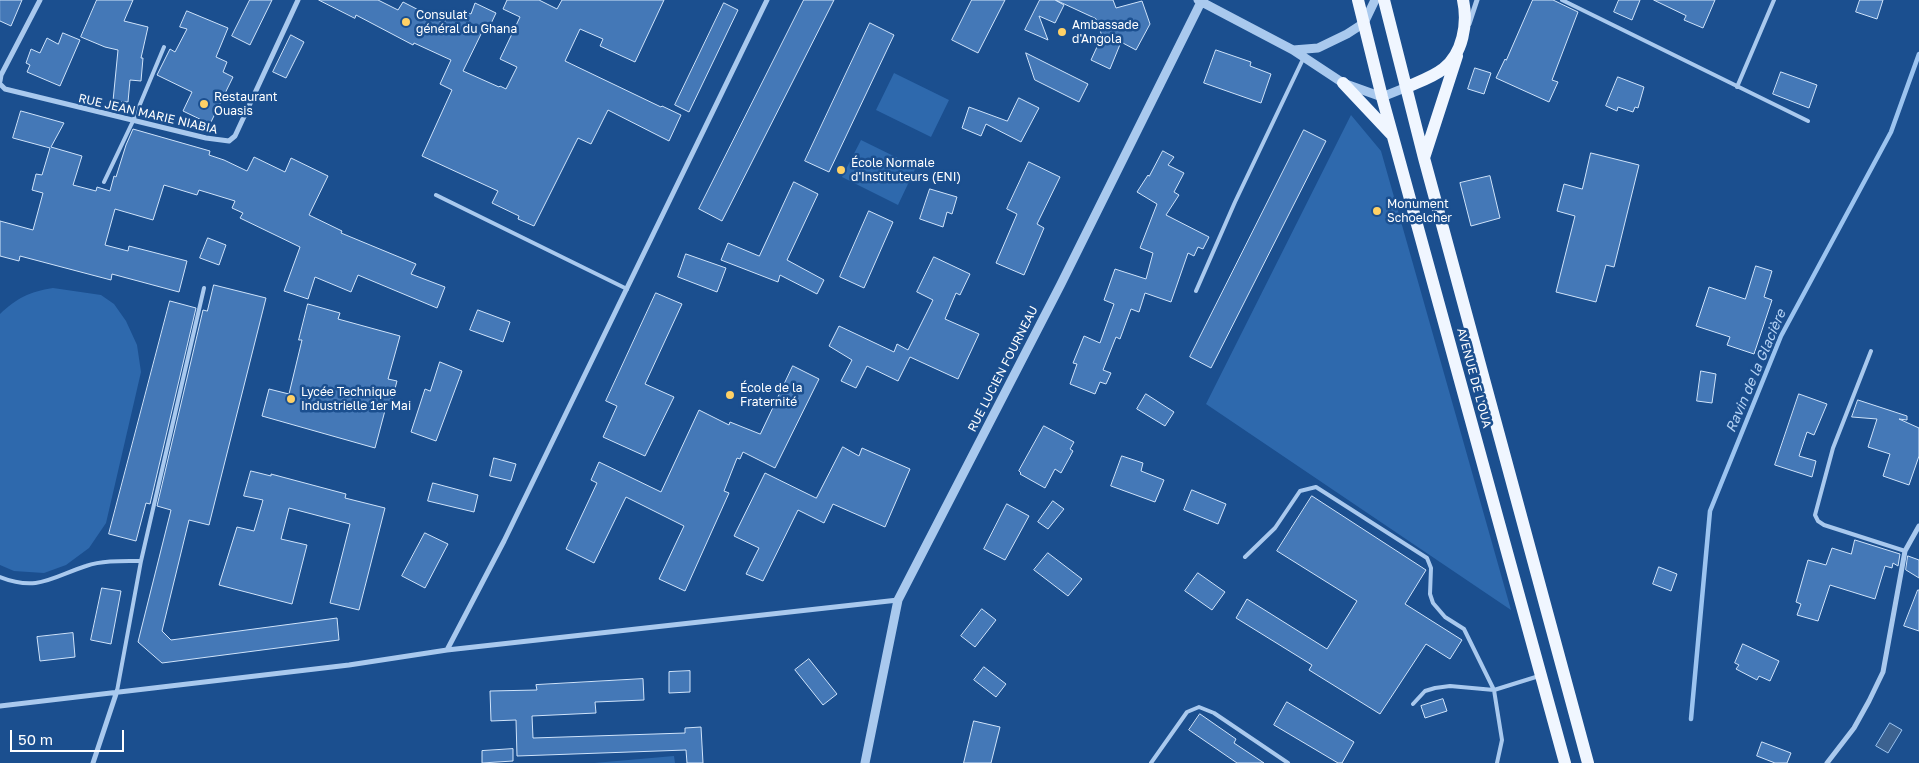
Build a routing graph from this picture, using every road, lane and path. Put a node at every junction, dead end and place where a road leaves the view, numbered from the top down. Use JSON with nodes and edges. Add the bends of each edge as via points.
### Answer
{"nodes":[{"id":1,"x":40,"y":0,"type":"edge"},
{"id":2,"x":298,"y":0,"type":"edge"},
{"id":3,"x":768,"y":0,"type":"edge"},
{"id":4,"x":1200,"y":0,"type":"edge"},
{"id":5,"x":1358,"y":0,"type":"edge"},
{"id":6,"x":1375,"y":0,"type":"edge"},
{"id":7,"x":1384,"y":0,"type":"edge"},
{"id":8,"x":1463,"y":0,"type":"edge"},
{"id":9,"x":1477,"y":0,"type":"edge"},
{"id":10,"x":1562,"y":0,"type":"edge"},
{"id":11,"x":1774,"y":0,"type":"edge"},
{"id":12,"x":1364,"y":23,"type":"junction"},
{"id":13,"x":164,"y":47,"type":"dead end"},
{"id":14,"x":1460,"y":48,"type":"junction"},
{"id":15,"x":1293,"y":50,"type":"junction"},
{"id":16,"x":1304,"y":57,"type":"junction"},
{"id":17,"x":0,"y":83,"type":"edge"},
{"id":18,"x":1343,"y":84,"type":"junction"},
{"id":19,"x":1407,"y":87,"type":"junction"},
{"id":20,"x":1737,"y":87,"type":"junction"},
{"id":21,"x":1382,"y":97,"type":"junction"},
{"id":22,"x":133,"y":121,"type":"junction"},
{"id":23,"x":1808,"y":121,"type":"dead end"},
{"id":24,"x":1393,"y":136,"type":"junction"},
{"id":25,"x":1424,"y":158,"type":"junction"},
{"id":26,"x":104,"y":182,"type":"dead end"},
{"id":27,"x":436,"y":195,"type":"dead end"},
{"id":28,"x":204,"y":288,"type":"dead end"},
{"id":29,"x":627,"y":289,"type":"junction"},
{"id":30,"x":1196,"y":291,"type":"dead end"},
{"id":31,"x":1871,"y":351,"type":"dead end"},
{"id":32,"x":1919,"y":526,"type":"edge"},
{"id":33,"x":1905,"y":551,"type":"junction"},
{"id":34,"x":1245,"y":557,"type":"dead end"},
{"id":35,"x":141,"y":561,"type":"junction"},
{"id":36,"x":0,"y":576,"type":"edge"},
{"id":37,"x":898,"y":600,"type":"junction"},
{"id":38,"x":447,"y":650,"type":"junction"},
{"id":39,"x":1541,"y":675,"type":"junction"},
{"id":40,"x":1494,"y":690,"type":"junction"},
{"id":41,"x":117,"y":691,"type":"junction"},
{"id":42,"x":1412,"y":704,"type":"dead end"},
{"id":43,"x":0,"y":706,"type":"edge"},
{"id":44,"x":92,"y":763,"type":"edge"},
{"id":45,"x":865,"y":763,"type":"edge"},
{"id":46,"x":1151,"y":763,"type":"edge"},
{"id":47,"x":1288,"y":763,"type":"edge"},
{"id":48,"x":1497,"y":763,"type":"edge"},
{"id":49,"x":1565,"y":763,"type":"edge"},
{"id":50,"x":1588,"y":763,"type":"edge"},
{"id":51,"x":1827,"y":763,"type":"edge"}],
"edges":[{"from":1,"to":17,"type":"street","name":"RUE JEAN MARIE NIABIA"},
{"from":2,"to":22,"type":"street","name":"RUE JEAN MARIE NIABIA","via":[[229,141]]},
{"from":3,"to":29,"type":"street"},
{"from":4,"to":15,"type":"street"},
{"from":4,"to":37,"type":"street","name":"RUE LUCIEN FOURNEAU","via":[[1061,284]]},
{"from":5,"to":12,"type":"main road","name":"AVENUE DE L'OUA"},
{"from":6,"to":12,"type":"street"},
{"from":7,"to":19,"type":"main road","name":"AVENUE DE L'OUA"},
{"from":8,"to":14,"type":"main road","via":[[1466,13]]},
{"from":9,"to":14,"type":"street"},
{"from":10,"to":20,"type":"lane"},
{"from":11,"to":20,"type":"lane"},
{"from":12,"to":15,"type":"street","via":[[1318,48]]},
{"from":12,"to":21,"type":"main road","name":"AVENUE DE L'OUA"},
{"from":13,"to":22,"type":"lane"},
{"from":14,"to":19,"type":"main road","via":[[1444,69]]},
{"from":14,"to":25,"type":"main road"},
{"from":15,"to":16,"type":"street"},
{"from":16,"to":18,"type":"street"},
{"from":16,"to":30,"type":"lane"},
{"from":17,"to":22,"type":"street","name":"RUE JEAN MARIE NIABIA","via":[[5,89]]},
{"from":18,"to":21,"type":"street"},
{"from":18,"to":24,"type":"main road"},
{"from":19,"to":21,"type":"street"},
{"from":19,"to":25,"type":"main road","name":"AVENUE DE L'OUA"},
{"from":20,"to":23,"type":"lane"},
{"from":21,"to":24,"type":"main road","name":"AVENUE DE L'OUA"},
{"from":22,"to":26,"type":"lane"},
{"from":24,"to":39,"type":"main road","name":"AVENUE DE L'OUA"},
{"from":25,"to":50,"type":"main road","name":"AVENUE DE L'OUA"},
{"from":27,"to":29,"type":"lane"},
{"from":28,"to":35,"type":"lane"},
{"from":29,"to":38,"type":"street"},
{"from":31,"to":33,"type":"lane","via":[[1833,448],[1815,515],[1824,525]]},
{"from":32,"to":33,"type":"street"},
{"from":33,"to":51,"type":"street","via":[[1883,672],[1854,728]]},
{"from":34,"to":40,"type":"lane","via":[[1275,528],[1300,491],[1316,487],[1427,558],[1431,568],[1432,603],[1444,617],[1464,629]]},
{"from":35,"to":36,"type":"lane","via":[[87,565],[45,582],[28,584]]},
{"from":35,"to":41,"type":"lane"},
{"from":37,"to":38,"type":"street"},
{"from":37,"to":45,"type":"street","name":"RUE LUCIEN FOURNEAU"},
{"from":38,"to":41,"type":"street","via":[[340,666]]},
{"from":39,"to":40,"type":"lane"},
{"from":39,"to":49,"type":"main road","name":"AVENUE DE L'OUA"},
{"from":40,"to":42,"type":"lane","via":[[1443,687],[1425,691]]},
{"from":40,"to":48,"type":"lane","via":[[1502,740]]},
{"from":41,"to":43,"type":"street"},
{"from":41,"to":44,"type":"street"},
{"from":46,"to":47,"type":"lane","via":[[1187,712],[1199,707],[1214,713]]}]}
